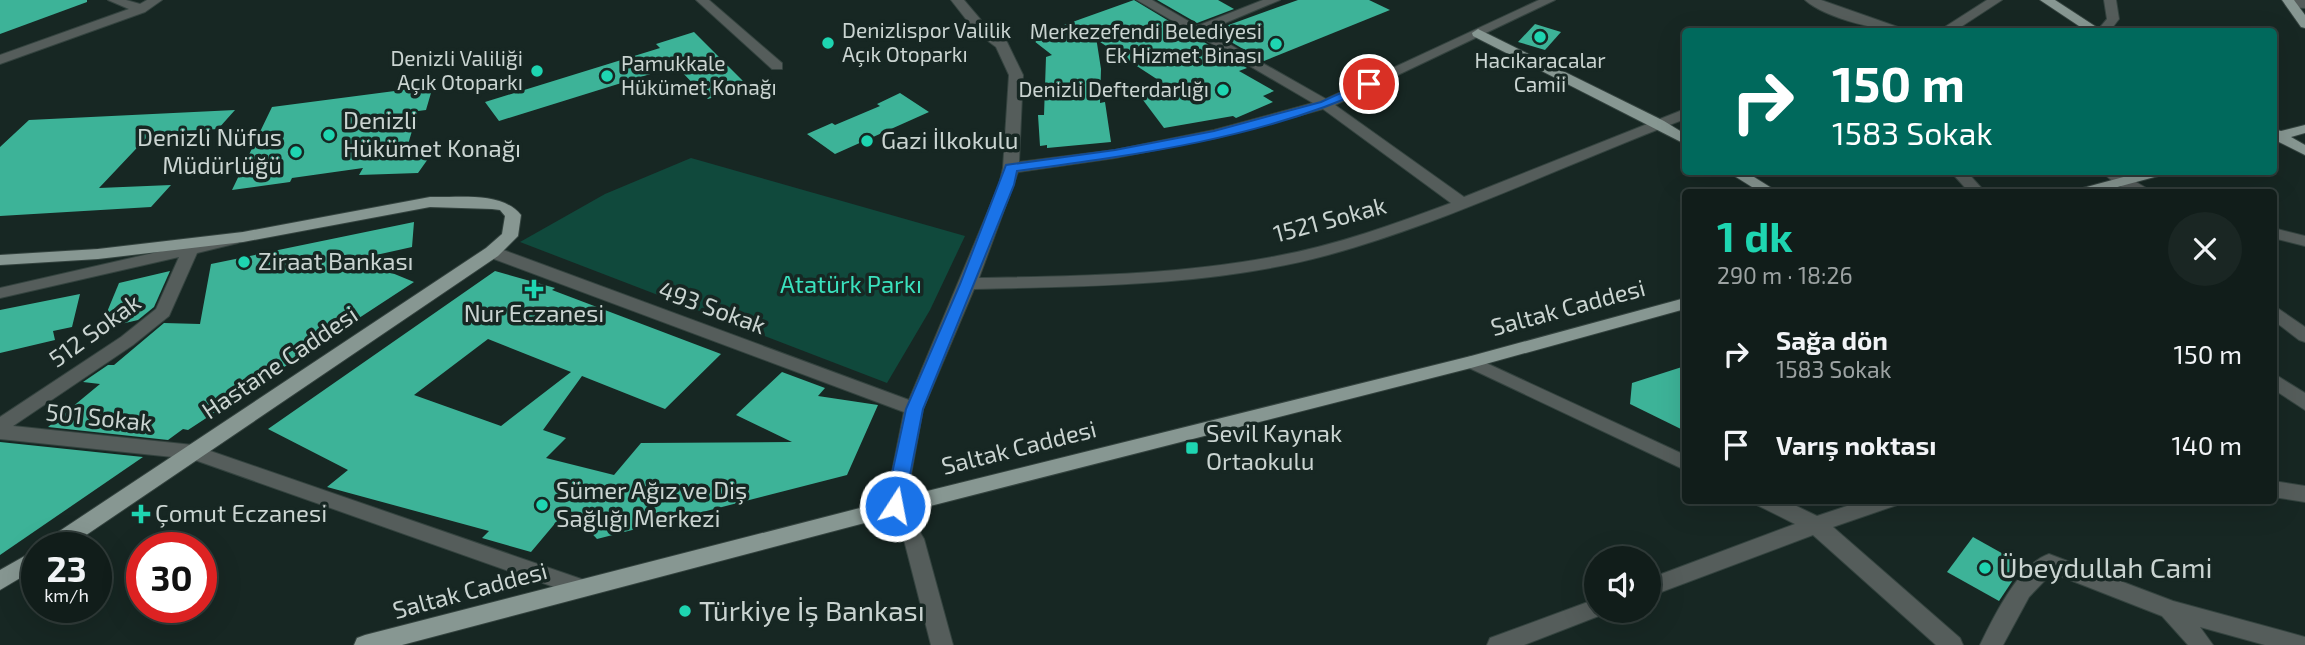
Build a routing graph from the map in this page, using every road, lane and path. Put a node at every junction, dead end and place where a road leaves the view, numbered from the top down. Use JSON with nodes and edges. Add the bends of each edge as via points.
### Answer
{"nodes":[{"id":1,"x":114,"y":0,"type":"edge"},
{"id":2,"x":156,"y":0,"type":"edge"},
{"id":3,"x":702,"y":0,"type":"edge"},
{"id":4,"x":957,"y":0,"type":"edge"},
{"id":5,"x":1143,"y":0,"type":"edge"},
{"id":6,"x":1275,"y":0,"type":"edge"},
{"id":7,"x":1549,"y":0,"type":"edge"},
{"id":8,"x":1811,"y":0,"type":"edge"},
{"id":9,"x":1996,"y":0,"type":"edge"},
{"id":10,"x":2046,"y":0,"type":"edge"},
{"id":11,"x":2110,"y":0,"type":"edge"},
{"id":12,"x":2289,"y":2,"type":"edge"},
{"id":13,"x":2305,"y":4,"type":"edge"},
{"id":14,"x":141,"y":9,"type":"junction"},
{"id":15,"x":1835,"y":11,"type":"junction"},
{"id":16,"x":2305,"y":24,"type":"edge"},
{"id":17,"x":1844,"y":28,"type":"edge"},
{"id":18,"x":1892,"y":28,"type":"edge"},
{"id":19,"x":1950,"y":28,"type":"edge"},
{"id":20,"x":2093,"y":28,"type":"edge"},
{"id":21,"x":2104,"y":28,"type":"edge"},
{"id":22,"x":1197,"y":30,"type":"junction"},
{"id":23,"x":1478,"y":33,"type":"junction"},
{"id":24,"x":0,"y":60,"type":"edge"},
{"id":25,"x":777,"y":66,"type":"dead end"},
{"id":26,"x":1325,"y":104,"type":"junction"},
{"id":27,"x":1682,"y":115,"type":"edge"},
{"id":28,"x":1659,"y":124,"type":"junction"},
{"id":29,"x":2305,"y":128,"type":"edge"},
{"id":30,"x":2277,"y":135,"type":"edge"},
{"id":31,"x":2277,"y":137,"type":"edge"},
{"id":32,"x":1682,"y":138,"type":"edge"},
{"id":33,"x":2305,"y":151,"type":"edge"},
{"id":34,"x":1011,"y":168,"type":"junction"},
{"id":35,"x":1741,"y":175,"type":"edge"},
{"id":36,"x":1962,"y":175,"type":"edge"},
{"id":37,"x":2117,"y":177,"type":"edge"},
{"id":38,"x":1765,"y":189,"type":"edge"},
{"id":39,"x":1974,"y":189,"type":"edge"},
{"id":40,"x":2091,"y":189,"type":"edge"},
{"id":41,"x":2140,"y":189,"type":"edge"},
{"id":42,"x":1462,"y":203,"type":"junction"},
{"id":43,"x":2277,"y":234,"type":"edge"},
{"id":44,"x":243,"y":237,"type":"junction"},
{"id":45,"x":2305,"y":241,"type":"edge"},
{"id":46,"x":189,"y":251,"type":"junction"},
{"id":47,"x":492,"y":252,"type":"junction"},
{"id":48,"x":0,"y":260,"type":"edge"},
{"id":49,"x":968,"y":284,"type":"junction"},
{"id":50,"x":0,"y":293,"type":"edge"},
{"id":51,"x":1682,"y":304,"type":"edge"},
{"id":52,"x":2277,"y":314,"type":"edge"},
{"id":53,"x":2305,"y":337,"type":"edge"},
{"id":54,"x":1471,"y":362,"type":"junction"},
{"id":55,"x":2277,"y":382,"type":"edge"},
{"id":56,"x":2302,"y":399,"type":"edge"},
{"id":57,"x":914,"y":409,"type":"junction"},
{"id":58,"x":0,"y":426,"type":"edge"},
{"id":59,"x":0,"y":432,"type":"edge"},
{"id":60,"x":193,"y":452,"type":"junction"},
{"id":61,"x":1682,"y":462,"type":"edge"},
{"id":62,"x":2277,"y":490,"type":"edge"},
{"id":63,"x":2305,"y":494,"type":"edge"},
{"id":64,"x":1772,"y":504,"type":"edge"},
{"id":65,"x":1878,"y":504,"type":"edge"},
{"id":66,"x":895,"y":506,"type":"junction"},
{"id":67,"x":1816,"y":525,"type":"junction"},
{"id":68,"x":74,"y":532,"type":"edge"},
{"id":69,"x":21,"y":567,"type":"edge"},
{"id":70,"x":0,"y":581,"type":"edge"},
{"id":71,"x":1661,"y":583,"type":"edge"},
{"id":72,"x":582,"y":588,"type":"junction"},
{"id":73,"x":2170,"y":610,"type":"junction"},
{"id":74,"x":1584,"y":613,"type":"edge"},
{"id":75,"x":365,"y":645,"type":"edge"},
{"id":76,"x":942,"y":645,"type":"edge"},
{"id":77,"x":1498,"y":645,"type":"edge"},
{"id":78,"x":1952,"y":645,"type":"edge"},
{"id":79,"x":1991,"y":645,"type":"edge"},
{"id":80,"x":2202,"y":645,"type":"edge"},
{"id":81,"x":2301,"y":645,"type":"edge"}],
"edges":[{"from":1,"to":14,"type":"street"},
{"from":2,"to":14,"type":"street"},
{"from":3,"to":25,"type":"street"},
{"from":4,"to":34,"type":"street","via":[[1002,45],[1016,75]]},
{"from":5,"to":22,"type":"street"},
{"from":6,"to":22,"type":"street"},
{"from":7,"to":23,"type":"street"},
{"from":8,"to":15,"type":"street"},
{"from":9,"to":19,"type":"street"},
{"from":10,"to":20,"type":"main road"},
{"from":11,"to":21,"type":"street","via":[[2113,19]]},
{"from":12,"to":13,"type":"street"},
{"from":12,"to":16,"type":"main road"},
{"from":14,"to":24,"type":"street"},
{"from":15,"to":17,"type":"street"},
{"from":15,"to":18,"type":"street"},
{"from":22,"to":26,"type":"street"},
{"from":23,"to":26,"type":"street"},
{"from":23,"to":28,"type":"main road"},
{"from":26,"to":34,"type":"street","via":[[1216,134]]},
{"from":26,"to":42,"type":"street"},
{"from":27,"to":28,"type":"street","name":"1521 Sokak"},
{"from":28,"to":32,"type":"main road"},
{"from":28,"to":42,"type":"street","name":"1521 Sokak"},
{"from":29,"to":30,"type":"main road"},
{"from":31,"to":33,"type":"main road"},
{"from":34,"to":49,"type":"street"},
{"from":35,"to":38,"type":"main road"},
{"from":36,"to":39,"type":"street"},
{"from":37,"to":40,"type":"main road"},
{"from":37,"to":41,"type":"street"},
{"from":42,"to":49,"type":"street","name":"1521 Sokak","via":[[1378,235],[1263,264],[1143,279]]},
{"from":43,"to":45,"type":"street"},
{"from":44,"to":46,"type":"street"},
{"from":44,"to":47,"type":"main road","name":"Hastane Caddesi","via":[[430,202],[478,203],[505,207],[513,215],[510,236]]},
{"from":44,"to":48,"type":"main road"},
{"from":46,"to":50,"type":"street"},
{"from":46,"to":58,"type":"street","name":"512 Sokak","via":[[163,312]]},
{"from":47,"to":57,"type":"street","name":"493 Sokak"},
{"from":47,"to":60,"type":"main road","name":"Hastane Caddesi"},
{"from":49,"to":57,"type":"street"},
{"from":51,"to":54,"type":"main road","name":"Saltak Caddesi"},
{"from":52,"to":53,"type":"street"},
{"from":54,"to":61,"type":"street"},
{"from":54,"to":66,"type":"main road","name":"Saltak Caddesi"},
{"from":55,"to":56,"type":"street"},
{"from":57,"to":66,"type":"street"},
{"from":59,"to":60,"type":"street","name":"501 Sokak"},
{"from":60,"to":68,"type":"main road","name":"Hastane Caddesi"},
{"from":60,"to":72,"type":"street","name":"501 Sokak"},
{"from":62,"to":63,"type":"street"},
{"from":64,"to":67,"type":"street"},
{"from":65,"to":67,"type":"street"},
{"from":66,"to":72,"type":"main road","name":"Saltak Caddesi"},
{"from":66,"to":76,"type":"street","via":[[914,539]]},
{"from":67,"to":71,"type":"street"},
{"from":67,"to":78,"type":"street"},
{"from":69,"to":70,"type":"main road"},
{"from":72,"to":75,"type":"main road","name":"Saltak Caddesi"},
{"from":73,"to":79,"type":"street","via":[[2049,564],[2021,592]]},
{"from":73,"to":80,"type":"street"},
{"from":73,"to":81,"type":"street"},
{"from":74,"to":77,"type":"street"}]}
